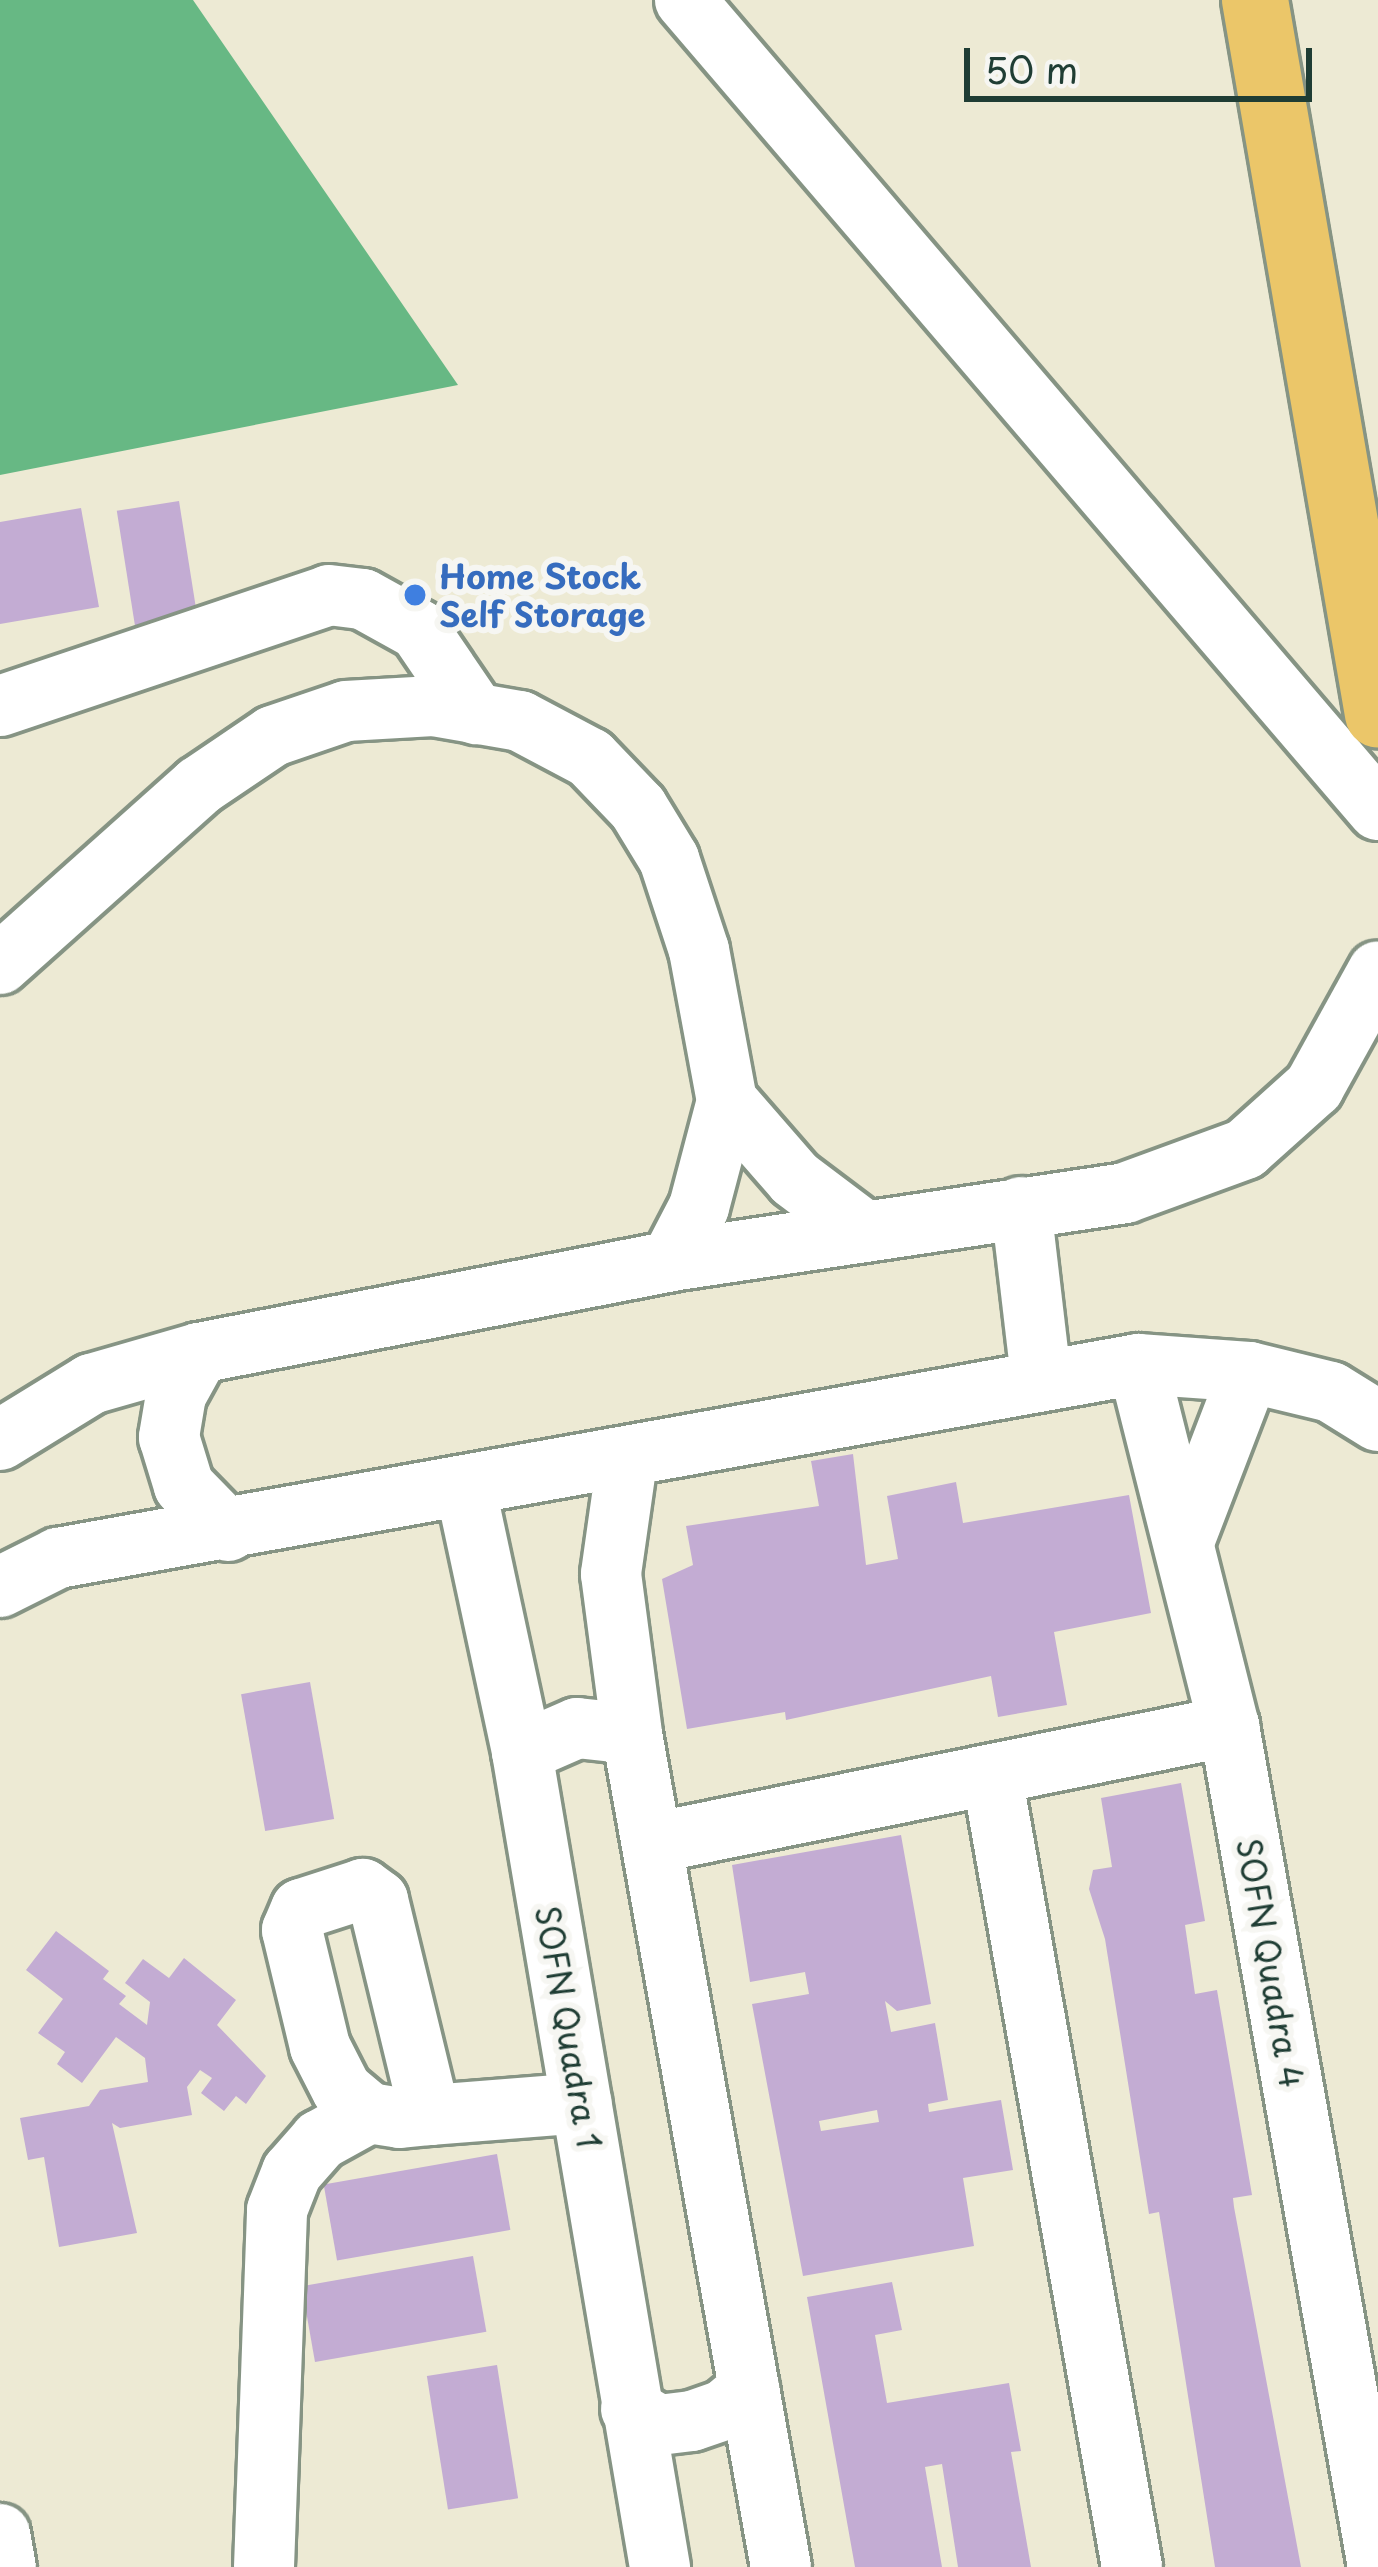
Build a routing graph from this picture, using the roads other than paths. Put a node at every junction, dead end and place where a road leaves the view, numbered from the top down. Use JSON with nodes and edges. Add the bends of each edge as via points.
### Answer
{"nodes":[{"id":1,"x":685,"y":0,"type":"edge"},
{"id":2,"x":1255,"y":0,"type":"edge"},
{"id":3,"x":0,"y":706,"type":"edge"},
{"id":4,"x":476,"y":714,"type":"junction"},
{"id":5,"x":1378,"y":714,"type":"edge"},
{"id":6,"x":1378,"y":810,"type":"edge"},
{"id":7,"x":0,"y":964,"type":"edge"},
{"id":8,"x":1378,"y":971,"type":"edge"},
{"id":9,"x":727,"y":1101,"type":"junction"},
{"id":10,"x":1021,"y":1207,"type":"junction"},
{"id":11,"x":864,"y":1231,"type":"junction"},
{"id":12,"x":670,"y":1261,"type":"junction"},
{"id":13,"x":199,"y":1353,"type":"junction"},
{"id":14,"x":1138,"y":1364,"type":"junction"},
{"id":15,"x":1249,"y":1372,"type":"junction"},
{"id":16,"x":1041,"y":1378,"type":"junction"},
{"id":17,"x":1378,"y":1421,"type":"edge"},
{"id":18,"x":0,"y":1440,"type":"edge"},
{"id":19,"x":627,"y":1461,"type":"junction"},
{"id":20,"x":466,"y":1490,"type":"junction"},
{"id":21,"x":228,"y":1531,"type":"junction"},
{"id":22,"x":1185,"y":1539,"type":"junction"},
{"id":23,"x":0,"y":1587,"type":"edge"},
{"id":24,"x":1228,"y":1726,"type":"junction"},
{"id":25,"x":632,"y":1733,"type":"junction"},
{"id":26,"x":522,"y":1752,"type":"junction"},
{"id":27,"x":992,"y":1776,"type":"junction"},
{"id":28,"x":652,"y":1843,"type":"junction"},
{"id":29,"x":582,"y":2102,"type":"junction"},
{"id":30,"x":369,"y":2113,"type":"junction"},
{"id":31,"x":430,"y":2115,"type":"junction"},
{"id":32,"x":749,"y":2389,"type":"junction"},
{"id":33,"x":631,"y":2409,"type":"junction"},
{"id":34,"x":0,"y":2534,"type":"edge"},
{"id":35,"x":6,"y":2567,"type":"edge"},
{"id":36,"x":264,"y":2567,"type":"edge"},
{"id":37,"x":660,"y":2567,"type":"edge"},
{"id":38,"x":781,"y":2567,"type":"edge"},
{"id":39,"x":1132,"y":2567,"type":"edge"},
{"id":40,"x":1378,"y":2567,"type":"edge"}],
"edges":[{"from":1,"to":6,"type":"street"},
{"from":2,"to":5,"type":"highway"},
{"from":3,"to":4,"type":"street","via":[[329,595],[363,599],[419,630]]},
{"from":4,"to":7,"type":"street","via":[[433,706],[346,712],[273,736],[199,786]]},
{"from":4,"to":9,"type":"street","via":[[520,721],[590,758],[638,808],[668,859],[699,950]]},
{"from":8,"to":10,"type":"street","via":[[1313,1087],[1245,1149],[1125,1193]]},
{"from":9,"to":11,"type":"street","via":[[783,1167]]},
{"from":9,"to":12,"type":"street","via":[[699,1207]]},
{"from":10,"to":11,"type":"street"},
{"from":10,"to":16,"type":"street"},
{"from":11,"to":12,"type":"street"},
{"from":12,"to":13,"type":"street"},
{"from":13,"to":18,"type":"street","via":[[91,1384]]},
{"from":13,"to":21,"type":"street","via":[[176,1395],[170,1437],[184,1486]]},
{"from":14,"to":15,"type":"street"},
{"from":14,"to":16,"type":"street"},
{"from":14,"to":22,"type":"street","name":"SOFN Quadra 4"},
{"from":15,"to":17,"type":"street","via":[[1331,1392]]},
{"from":15,"to":22,"type":"street"},
{"from":16,"to":19,"type":"street"},
{"from":19,"to":20,"type":"street"},
{"from":19,"to":25,"type":"street","via":[[611,1574]]},
{"from":20,"to":21,"type":"street"},
{"from":20,"to":26,"type":"street","name":"SOFN Quadra 1"},
{"from":21,"to":23,"type":"street","via":[[58,1558]]},
{"from":22,"to":24,"type":"street","name":"SOFN Quadra 4"},
{"from":24,"to":27,"type":"street"},
{"from":24,"to":40,"type":"street","name":"SOFN Quadra 4"},
{"from":25,"to":26,"type":"street","via":[[577,1728]]},
{"from":25,"to":28,"type":"street"},
{"from":26,"to":29,"type":"street","name":"SOFN Quadra 1"},
{"from":27,"to":28,"type":"street"},
{"from":27,"to":39,"type":"street"},
{"from":28,"to":32,"type":"street"},
{"from":29,"to":31,"type":"street"},
{"from":29,"to":33,"type":"street","name":"SOFN Quadra 1"},
{"from":30,"to":31,"type":"street"},
{"from":30,"to":31,"type":"street","via":[[342,2090],[320,2047],[292,1930],[301,1909],[363,1889],[378,1900]]},
{"from":30,"to":36,"type":"street","via":[[320,2140],[292,2172],[277,2210]]},
{"from":32,"to":33,"type":"street","via":[[724,2410],[692,2421],[659,2425]]},
{"from":32,"to":38,"type":"street"},
{"from":33,"to":37,"type":"street","name":"SOFN Quadra 1"},
{"from":34,"to":35,"type":"street"}]}
